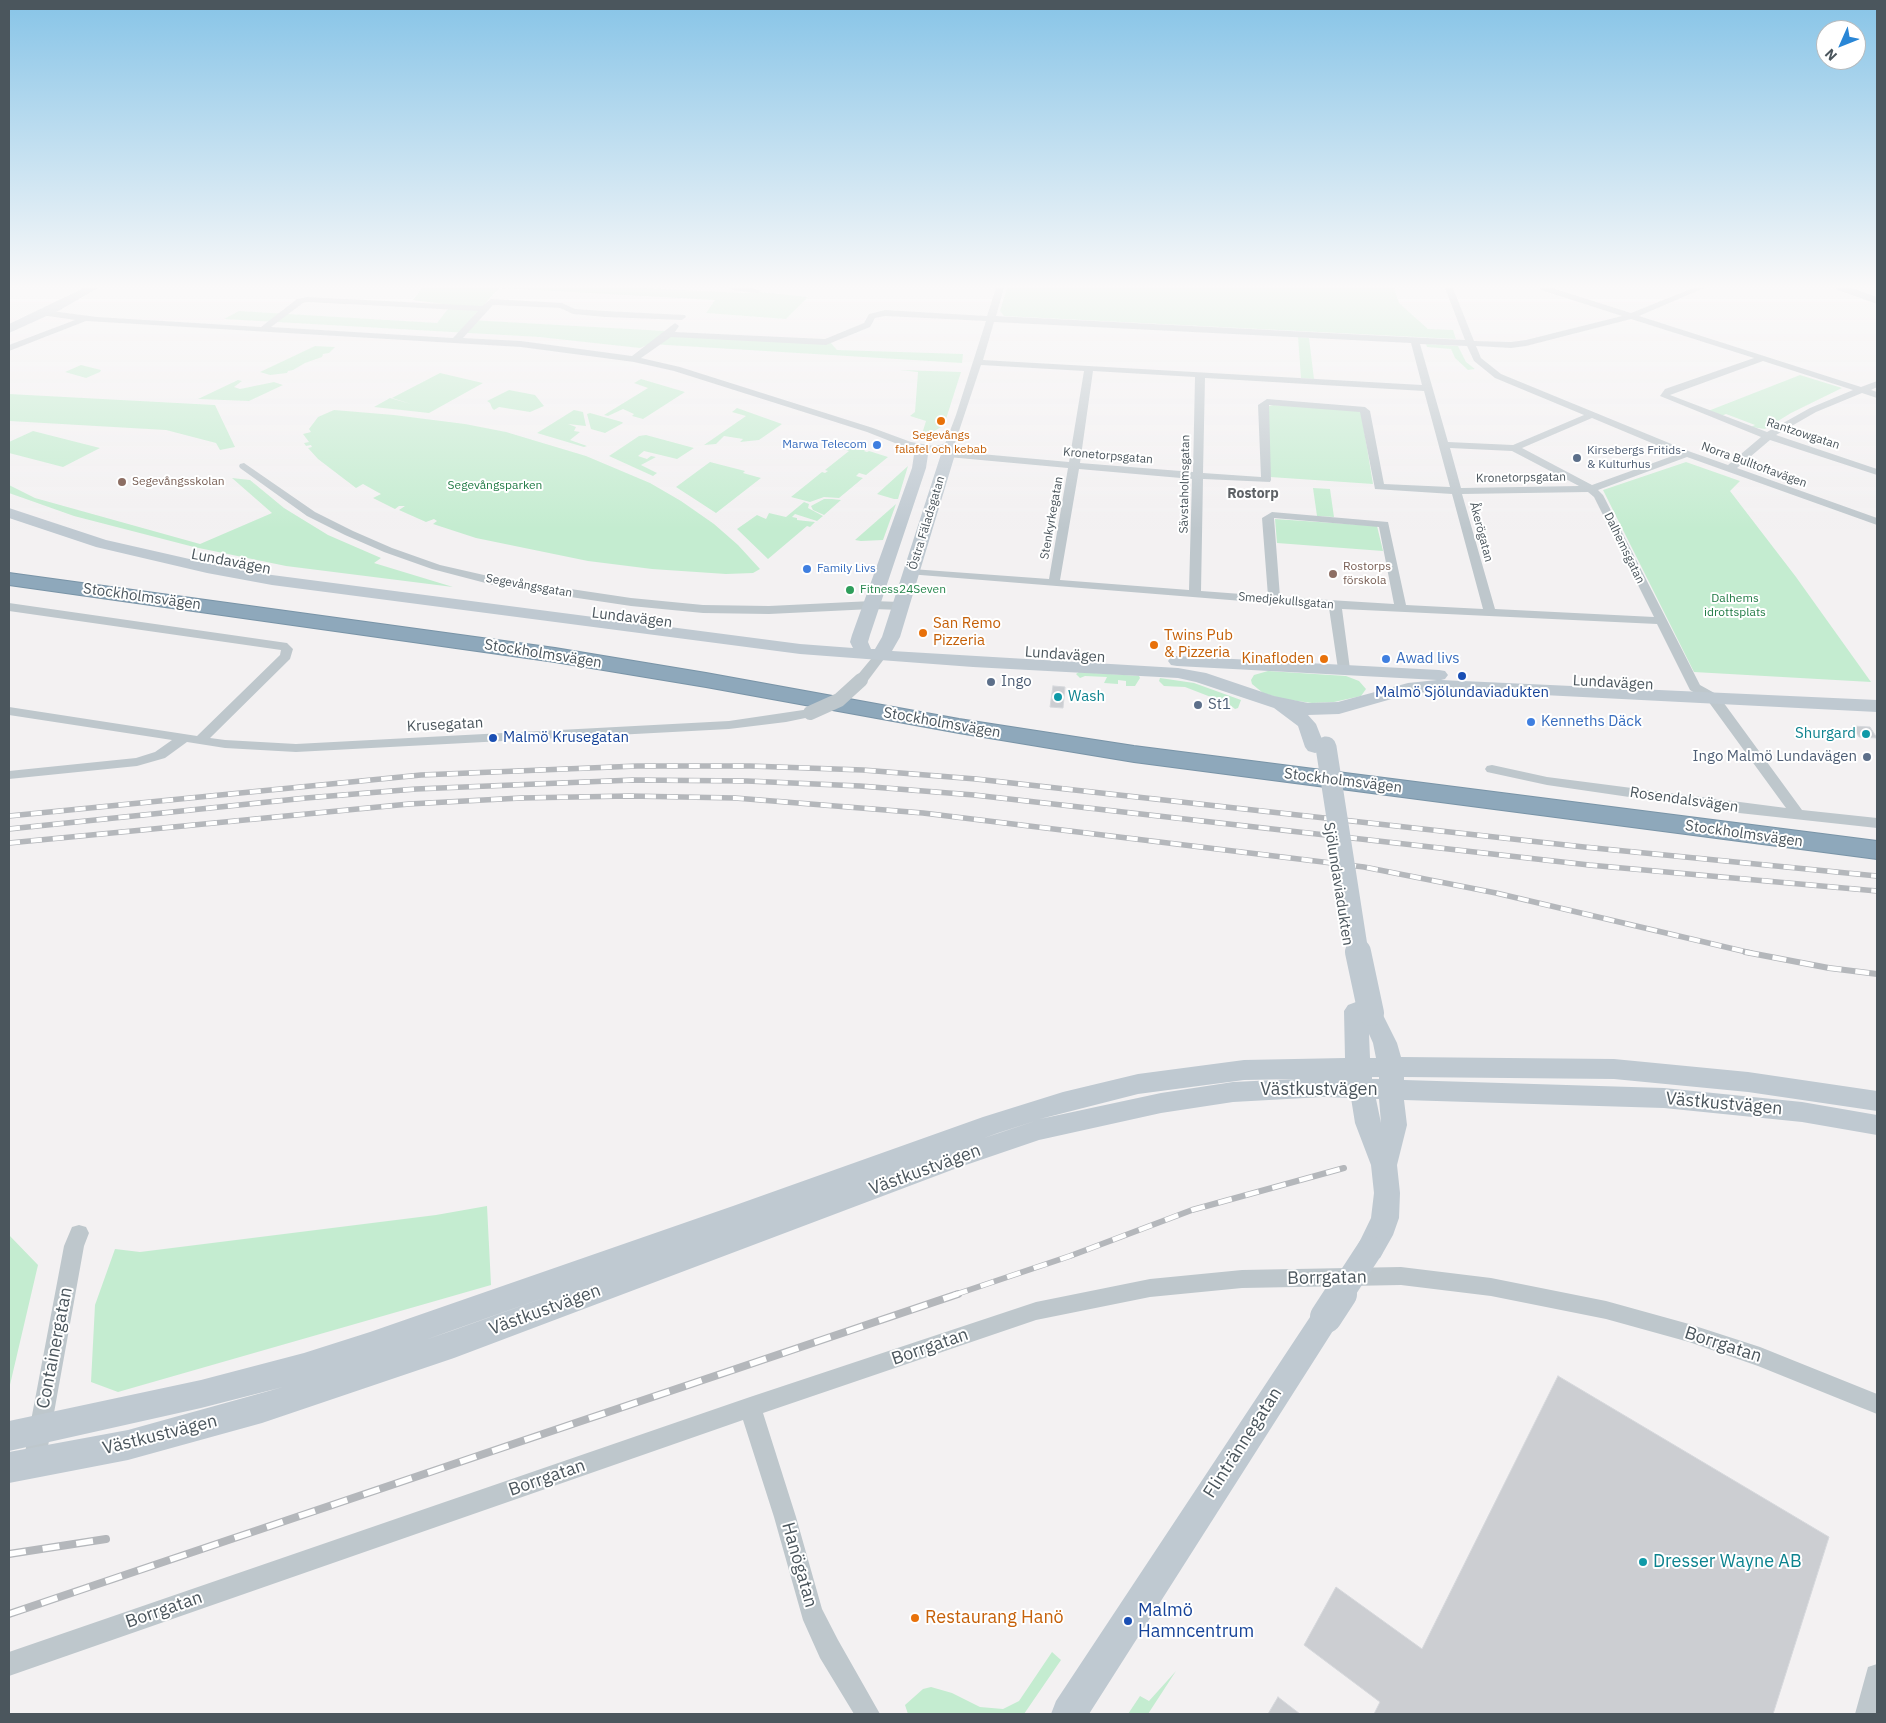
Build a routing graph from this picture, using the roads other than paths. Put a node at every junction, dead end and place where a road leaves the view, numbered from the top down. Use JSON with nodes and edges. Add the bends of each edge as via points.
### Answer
{"nodes":[{"id":1,"x":673,"y":368,"type":"edge"},
{"id":2,"x":975,"y":368,"type":"edge"},
{"id":3,"x":1080,"y":368,"type":"edge"},
{"id":4,"x":1423,"y":368,"type":"edge"},
{"id":5,"x":1488,"y":368,"type":"edge"},
{"id":6,"x":1733,"y":368,"type":"edge"},
{"id":7,"x":1795,"y":368,"type":"edge"},
{"id":8,"x":1089,"y":369,"type":"junction"},
{"id":9,"x":1200,"y":374,"type":"junction"},
{"id":10,"x":1877,"y":384,"type":"edge"},
{"id":11,"x":1428,"y":388,"type":"junction"},
{"id":12,"x":1860,"y":390,"type":"junction"},
{"id":13,"x":1877,"y":395,"type":"edge"},
{"id":14,"x":1592,"y":415,"type":"junction"},
{"id":15,"x":1768,"y":436,"type":"junction"},
{"id":16,"x":1443,"y":445,"type":"junction"},
{"id":17,"x":922,"y":447,"type":"junction"},
{"id":18,"x":945,"y":447,"type":"junction"},
{"id":19,"x":1514,"y":448,"type":"junction"},
{"id":20,"x":1687,"y":454,"type":"junction"},
{"id":21,"x":244,"y":466,"type":"dead end"},
{"id":22,"x":1074,"y":466,"type":"junction"},
{"id":23,"x":1729,"y":470,"type":"junction"},
{"id":24,"x":1877,"y":472,"type":"edge"},
{"id":25,"x":1197,"y":476,"type":"junction"},
{"id":26,"x":1591,"y":488,"type":"junction"},
{"id":27,"x":1457,"y":491,"type":"junction"},
{"id":28,"x":9,"y":502,"type":"edge"},
{"id":29,"x":9,"y":513,"type":"edge"},
{"id":30,"x":1877,"y":522,"type":"edge"},
{"id":31,"x":9,"y":565,"type":"edge"},
{"id":32,"x":9,"y":570,"type":"edge"},
{"id":33,"x":912,"y":572,"type":"junction"},
{"id":34,"x":9,"y":579,"type":"edge"},
{"id":35,"x":1054,"y":583,"type":"junction"},
{"id":36,"x":9,"y":586,"type":"edge"},
{"id":37,"x":151,"y":588,"type":"junction"},
{"id":38,"x":1195,"y":594,"type":"junction"},
{"id":39,"x":1274,"y":600,"type":"junction"},
{"id":40,"x":872,"y":604,"type":"junction"},
{"id":41,"x":901,"y":606,"type":"junction"},
{"id":42,"x":1335,"y":606,"type":"junction"},
{"id":43,"x":9,"y":607,"type":"edge"},
{"id":44,"x":1401,"y":609,"type":"junction"},
{"id":45,"x":249,"y":612,"type":"junction"},
{"id":46,"x":1490,"y":614,"type":"junction"},
{"id":47,"x":1661,"y":621,"type":"junction"},
{"id":48,"x":870,"y":658,"type":"junction"},
{"id":49,"x":1265,"y":666,"type":"junction"},
{"id":50,"x":1346,"y":669,"type":"junction"},
{"id":51,"x":1695,"y":687,"type":"junction"},
{"id":52,"x":1251,"y":694,"type":"junction"},
{"id":53,"x":1877,"y":695,"type":"edge"},
{"id":54,"x":1713,"y":698,"type":"junction"},
{"id":55,"x":1269,"y":701,"type":"junction"},
{"id":56,"x":1358,"y":702,"type":"junction"},
{"id":57,"x":1877,"y":706,"type":"edge"},
{"id":58,"x":9,"y":711,"type":"edge"},
{"id":59,"x":183,"y":739,"type":"junction"},
{"id":60,"x":199,"y":741,"type":"junction"},
{"id":61,"x":1320,"y":747,"type":"junction"},
{"id":62,"x":1492,"y":769,"type":"dead end"},
{"id":63,"x":9,"y":775,"type":"edge"},
{"id":64,"x":1797,"y":814,"type":"junction"},
{"id":65,"x":1877,"y":823,"type":"edge"},
{"id":66,"x":1877,"y":838,"type":"edge"},
{"id":67,"x":1877,"y":850,"type":"edge"},
{"id":68,"x":1364,"y":1012,"type":"junction"},
{"id":69,"x":1360,"y":1078,"type":"junction"},
{"id":70,"x":1392,"y":1078,"type":"junction"},
{"id":71,"x":1877,"y":1101,"type":"edge"},
{"id":72,"x":1877,"y":1125,"type":"edge"},
{"id":73,"x":1384,"y":1165,"type":"junction"},
{"id":74,"x":79,"y":1234,"type":"dead end"},
{"id":75,"x":1877,"y":1404,"type":"edge"},
{"id":76,"x":750,"y":1407,"type":"junction"},
{"id":77,"x":39,"y":1430,"type":"junction"},
{"id":78,"x":9,"y":1436,"type":"edge"},
{"id":79,"x":21,"y":1466,"type":"edge"},
{"id":80,"x":9,"y":1664,"type":"edge"},
{"id":81,"x":1877,"y":1676,"type":"edge"},
{"id":82,"x":1068,"y":1713,"type":"edge"},
{"id":83,"x":868,"y":1714,"type":"edge"},
{"id":84,"x":1867,"y":1714,"type":"edge"}],
"edges":[{"from":1,"to":17,"type":"street","name":"Kronetorpsgatan"},
{"from":2,"to":18,"type":"street","via":[[957,425]]},
{"from":3,"to":8,"type":"street"},
{"from":4,"to":11,"type":"street","name":"Åkerögatan"},
{"from":5,"to":14,"type":"street","name":"Norra Bulltoftavägen","via":[[1498,376]]},
{"from":6,"to":15,"type":"street","name":"Rantzowgatan","via":[[1668,391],[1665,396]]},
{"from":7,"to":12,"type":"street"},
{"from":8,"to":9,"type":"street"},
{"from":8,"to":22,"type":"street","name":"Stenkyrkegatan"},
{"from":9,"to":11,"type":"street"},
{"from":9,"to":25,"type":"street","name":"Sävstaholmsgatan"},
{"from":10,"to":12,"type":"street"},
{"from":11,"to":16,"type":"street","name":"Åkerögatan"},
{"from":12,"to":13,"type":"street"},
{"from":12,"to":15,"type":"street","via":[[1813,410]]},
{"from":14,"to":19,"type":"street"},
{"from":14,"to":20,"type":"street","name":"Norra Bulltoftavägen"},
{"from":15,"to":23,"type":"street"},
{"from":15,"to":24,"type":"street","name":"Rantzowgatan"},
{"from":16,"to":19,"type":"street"},
{"from":16,"to":27,"type":"street","name":"Åkerögatan"},
{"from":17,"to":18,"type":"street","name":"Kronetorpsgatan"},
{"from":17,"to":40,"type":"main road","name":"Östra Fäladsgatan","via":[[919,468]]},
{"from":18,"to":22,"type":"street","name":"Kronetorpsgatan"},
{"from":18,"to":33,"type":"main road","name":"Östra Fäladsgatan"},
{"from":19,"to":26,"type":"street","name":"Dalhemsgatan"},
{"from":20,"to":23,"type":"street","name":"Norra Bulltoftavägen"},
{"from":20,"to":26,"type":"street","name":"Kronetorpsgatan"},
{"from":21,"to":40,"type":"street","name":"Segevångsgatan","via":[[312,514],[349,533],[436,567],[497,582],[703,609],[798,610]]},
{"from":22,"to":25,"type":"street","name":"Kronetorpsgatan"},
{"from":22,"to":35,"type":"street","name":"Stenkyrkegatan"},
{"from":23,"to":30,"type":"street","name":"Norra Bulltoftavägen"},
{"from":25,"to":27,"type":"street","name":"Kronetorpsgatan","via":[[1266,480],[1263,403],[1321,405],[1365,411],[1379,487]]},
{"from":25,"to":38,"type":"street","name":"Sävstaholmsgatan"},
{"from":26,"to":27,"type":"street","name":"Kronetorpsgatan"},
{"from":26,"to":47,"type":"street","name":"Dalhemsgatan","via":[[1598,495]]},
{"from":27,"to":46,"type":"street","name":"Åkerögatan"},
{"from":28,"to":48,"type":"main road","name":"Lundavägen","via":[[78,526],[229,563],[772,636]]},
{"from":29,"to":48,"type":"main road","name":"Lundavägen","via":[[102,544],[272,580]]},
{"from":31,"to":37,"type":"highway"},
{"from":32,"to":37,"type":"highway","name":"Stockholmsvägen"},
{"from":33,"to":35,"type":"street","name":"Smedjekullsgatan"},
{"from":33,"to":41,"type":"main road","name":"Östra Fäladsgatan"},
{"from":34,"to":45,"type":"highway","name":"Stockholmsvägen"},
{"from":35,"to":38,"type":"street","name":"Smedjekullsgatan"},
{"from":36,"to":45,"type":"highway"},
{"from":37,"to":66,"type":"highway","name":"Stockholmsvägen","via":[[628,656],[1120,741]]},
{"from":38,"to":39,"type":"street","name":"Smedjekullsgatan"},
{"from":39,"to":42,"type":"street","name":"Smedjekullsgatan"},
{"from":39,"to":44,"type":"street","via":[[1267,518],[1272,515],[1384,524]]},
{"from":40,"to":41,"type":"street","name":"Segevångsgatan"},
{"from":40,"to":48,"type":"main road","name":"Östra Fäladsgatan"},
{"from":41,"to":48,"type":"main road","name":"Östra Fäladsgatan"},
{"from":42,"to":44,"type":"street","name":"Smedjekullsgatan"},
{"from":42,"to":50,"type":"street"},
{"from":43,"to":60,"type":"street","via":[[271,644],[287,649],[286,656]]},
{"from":44,"to":46,"type":"street","name":"Smedjekullsgatan"},
{"from":45,"to":67,"type":"highway","name":"Stockholmsvägen","via":[[625,666],[1134,754]]},
{"from":46,"to":47,"type":"street","name":"Smedjekullsgatan"},
{"from":47,"to":51,"type":"street","name":"Dalhemsgatan"},
{"from":48,"to":49,"type":"main road","name":"Lundavägen"},
{"from":48,"to":52,"type":"main road","name":"Lundavägen","via":[[1178,673],[1200,676]]},
{"from":48,"to":60,"type":"street","name":"Krusegatan","bridge":true,"via":[[839,700],[810,713],[786,718],[728,725],[305,748]]},
{"from":49,"to":50,"type":"main road","name":"Lundavägen"},
{"from":49,"to":52,"type":"main road","via":[[1244,676],[1243,686]]},
{"from":50,"to":51,"type":"main road","name":"Lundavägen"},
{"from":50,"to":56,"type":"main road","name":"Lundavägen","via":[[1371,683],[1374,689],[1372,695]]},
{"from":51,"to":53,"type":"main road","name":"Lundavägen"},
{"from":51,"to":54,"type":"street"},
{"from":52,"to":55,"type":"main road","name":"Lundavägen"},
{"from":54,"to":56,"type":"main road","name":"Lundavägen","via":[[1445,685],[1408,689]]},
{"from":54,"to":57,"type":"main road","name":"Lundavägen"},
{"from":54,"to":64,"type":"street"},
{"from":55,"to":56,"type":"main road","name":"Lundavägen","via":[[1308,709],[1339,708]]},
{"from":55,"to":61,"type":"main road","name":"Sjölundaviadukten","via":[[1303,720]]},
{"from":56,"to":61,"type":"main road","name":"Sjölundaviadukten","via":[[1333,714],[1323,725]]},
{"from":58,"to":59,"type":"street","name":"Krusegatan"},
{"from":59,"to":60,"type":"street","name":"Krusegatan"},
{"from":59,"to":63,"type":"street","via":[[160,755],[137,762]]},
{"from":61,"to":68,"type":"main road","name":"Sjölundaviadukten","bridge":true,"via":[[1363,982]]},
{"from":62,"to":64,"type":"street","name":"Rosendalsvägen","via":[[1547,781]]},
{"from":64,"to":65,"type":"street","name":"Rosendalsvägen"},
{"from":68,"to":69,"type":"main road","name":"Sjölundaviadukten"},
{"from":68,"to":70,"type":"main road","name":"Sjölundaviadukten","via":[[1385,1042]]},
{"from":69,"to":70,"type":"main road","name":"Västkustvägen"},
{"from":69,"to":73,"type":"main road","name":"Flintrännegatan","via":[[1368,1123]]},
{"from":69,"to":77,"type":"main road","name":"Västkustvägen","via":[[1244,1070],[1138,1084],[1063,1102],[370,1346],[202,1394]]},
{"from":69,"to":79,"type":"main road","name":"Västkustvägen","via":[[1323,1087],[1233,1092],[1161,1103],[1038,1130],[454,1344],[271,1405],[128,1444]]},
{"from":70,"to":71,"type":"main road","name":"Västkustvägen","via":[[1614,1069],[1748,1082]]},
{"from":70,"to":72,"type":"main road","name":"Västkustvägen","via":[[1664,1098],[1802,1112]]},
{"from":70,"to":73,"type":"main road","name":"Flintrännegatan","via":[[1394,1125]]},
{"from":73,"to":82,"type":"main road","name":"Flintrännegatan","bridge":true,"via":[[1386,1218],[1379,1235]]},
{"from":74,"to":77,"type":"street","name":"Containergatan"},
{"from":75,"to":76,"type":"street","name":"Borrgatan","via":[[1760,1357],[1606,1310],[1491,1287],[1401,1276],[1242,1280],[1150,1288],[1093,1299],[1036,1311]]},
{"from":76,"to":80,"type":"street","name":"Borrgatan"},
{"from":76,"to":83,"type":"street","name":"Hanögatan","via":[[811,1612]]},
{"from":77,"to":78,"type":"main road","name":"Västkustvägen"},
{"from":77,"to":79,"type":"street","name":"Containergatan"},
{"from":81,"to":84,"type":"street"}]}
